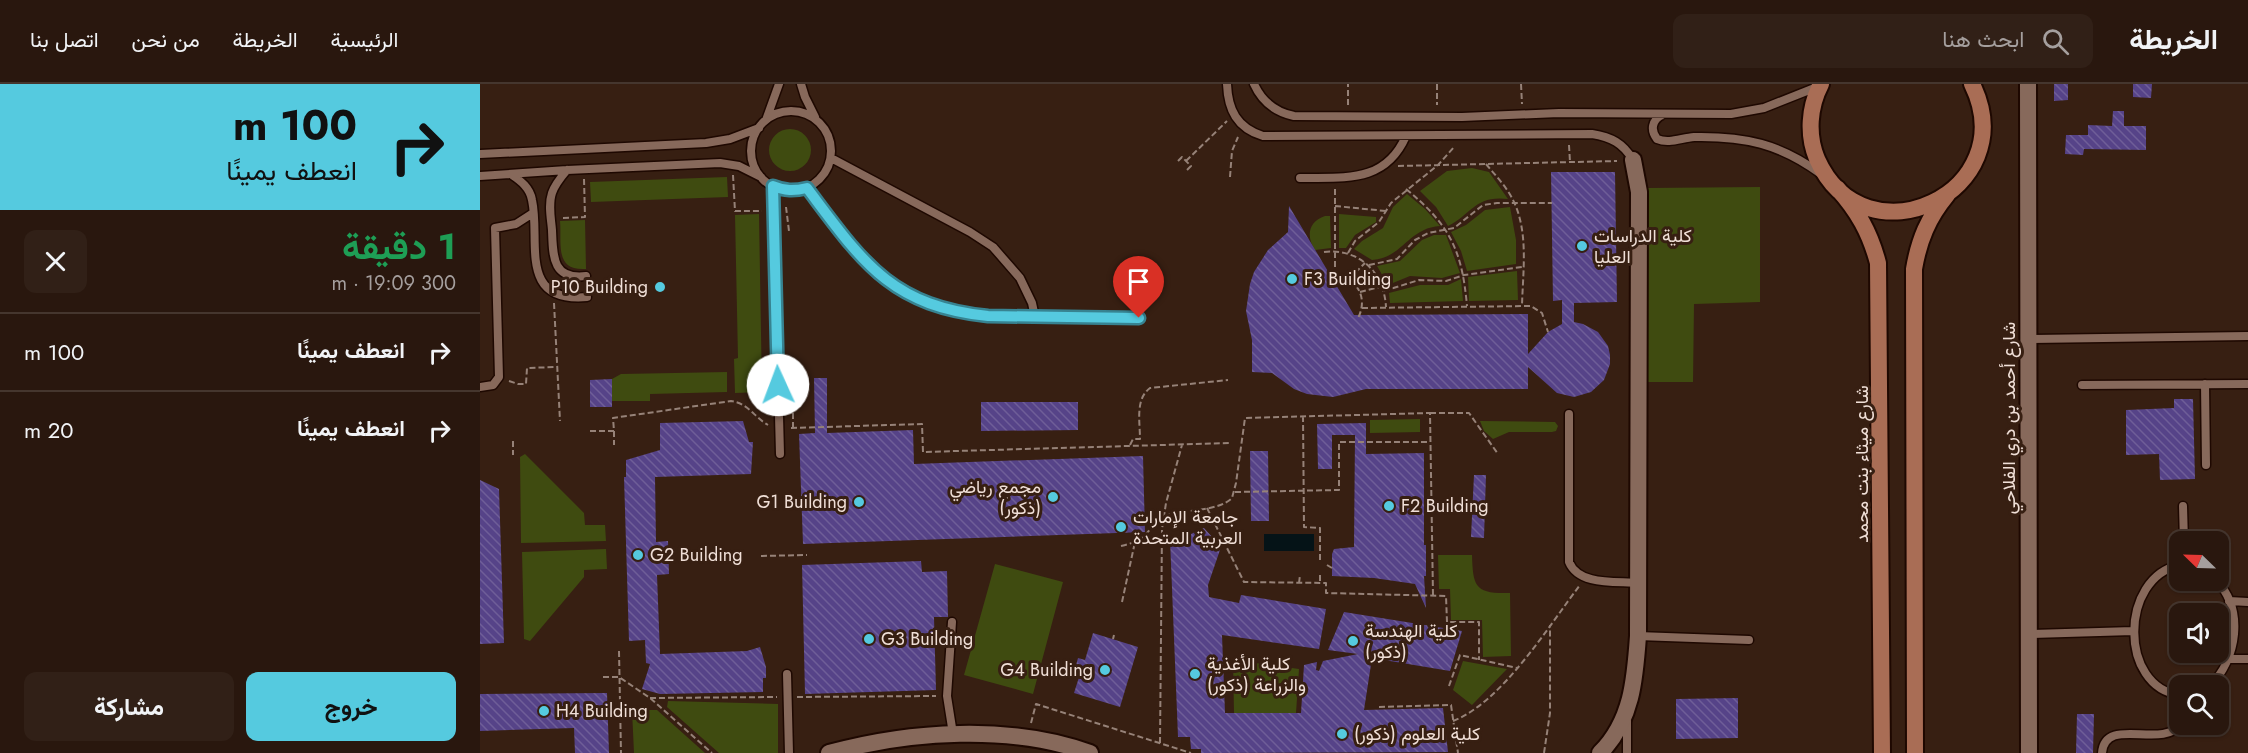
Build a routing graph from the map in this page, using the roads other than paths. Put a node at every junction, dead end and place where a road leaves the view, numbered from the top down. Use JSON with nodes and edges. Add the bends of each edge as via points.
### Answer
{"nodes":[{"id":1,"x":779,"y":84,"type":"edge"},
{"id":2,"x":801,"y":84,"type":"edge"},
{"id":3,"x":1227,"y":84,"type":"edge"},
{"id":4,"x":1254,"y":84,"type":"edge"},
{"id":5,"x":1972,"y":84,"type":"edge"},
{"id":6,"x":2028,"y":84,"type":"edge"},
{"id":7,"x":1820,"y":85,"type":"edge"},
{"id":8,"x":1662,"y":115,"type":"junction"},
{"id":9,"x":766,"y":120,"type":"junction"},
{"id":10,"x":818,"y":122,"type":"junction"},
{"id":11,"x":759,"y":128,"type":"junction"},
{"id":12,"x":1406,"y":136,"type":"junction"},
{"id":13,"x":480,"y":154,"type":"edge"},
{"id":14,"x":831,"y":158,"type":"junction"},
{"id":15,"x":1633,"y":160,"type":"joint"},
{"id":16,"x":567,"y":170,"type":"junction"},
{"id":17,"x":511,"y":175,"type":"junction"},
{"id":18,"x":480,"y":176,"type":"edge"},
{"id":19,"x":761,"y":177,"type":"junction"},
{"id":20,"x":1300,"y":178,"type":"dead end"},
{"id":21,"x":1832,"y":183,"type":"junction"},
{"id":22,"x":773,"y":186,"type":"junction"},
{"id":23,"x":807,"y":188,"type":"junction"},
{"id":24,"x":1947,"y":195,"type":"junction"},
{"id":25,"x":533,"y":213,"type":"junction"},
{"id":26,"x":586,"y":276,"type":"dead end"},
{"id":27,"x":587,"y":297,"type":"dead end"},
{"id":28,"x":1035,"y":316,"type":"junction"},
{"id":29,"x":1139,"y":318,"type":"dead end"},
{"id":30,"x":2248,"y":336,"type":"edge"},
{"id":31,"x":2029,"y":339,"type":"junction"},
{"id":32,"x":2205,"y":384,"type":"junction"},
{"id":33,"x":2248,"y":384,"type":"edge"},
{"id":34,"x":2082,"y":386,"type":"dead end"},
{"id":35,"x":480,"y":387,"type":"edge"},
{"id":36,"x":1569,"y":414,"type":"dead end"},
{"id":37,"x":780,"y":454,"type":"dead end"},
{"id":38,"x":2206,"y":465,"type":"dead end"},
{"id":39,"x":2183,"y":506,"type":"dead end"},
{"id":40,"x":2184,"y":531,"type":"edge"},
{"id":41,"x":2169,"y":569,"type":"edge"},
{"id":42,"x":1638,"y":583,"type":"junction"},
{"id":43,"x":2223,"y":591,"type":"edge"},
{"id":44,"x":2229,"y":601,"type":"junction"},
{"id":45,"x":2248,"y":602,"type":"edge"},
{"id":46,"x":952,"y":622,"type":"dead end"},
{"id":47,"x":2133,"y":631,"type":"junction"},
{"id":48,"x":2029,"y":634,"type":"junction"},
{"id":49,"x":1638,"y":636,"type":"junction"},
{"id":50,"x":1749,"y":639,"type":"dead end"},
{"id":51,"x":2229,"y":659,"type":"joint"},
{"id":52,"x":2248,"y":659,"type":"edge"},
{"id":53,"x":787,"y":674,"type":"dead end"},
{"id":54,"x":2169,"y":692,"type":"edge"},
{"id":55,"x":1628,"y":710,"type":"junction"},
{"id":56,"x":953,"y":734,"type":"junction"},
{"id":57,"x":2169,"y":734,"type":"edge"},
{"id":58,"x":789,"y":753,"type":"edge"},
{"id":59,"x":829,"y":753,"type":"edge"},
{"id":60,"x":1089,"y":753,"type":"edge"},
{"id":61,"x":1600,"y":753,"type":"edge"},
{"id":62,"x":1627,"y":753,"type":"edge"},
{"id":63,"x":1882,"y":753,"type":"edge"},
{"id":64,"x":1915,"y":753,"type":"edge"},
{"id":65,"x":2029,"y":753,"type":"edge"},
{"id":66,"x":2102,"y":753,"type":"edge"}],
"edges":[{"from":1,"to":9,"type":"lane"},
{"from":2,"to":10,"type":"lane"},
{"from":3,"to":12,"type":"lane","via":[[1233,115],[1244,127],[1263,136]]},
{"from":4,"to":8,"type":"lane","via":[[1268,105],[1294,116]]},
{"from":5,"to":24,"type":"main road","via":[[1982,111],[1982,138],[1974,164]]},
{"from":6,"to":31,"type":"street","name":"شارع أحمد بن دري الفلاحي"},
{"from":7,"to":8,"type":"lane","via":[[1780,103],[1747,112]]},
{"from":7,"to":21,"type":"main road","via":[[1811,113],[1811,140]]},
{"from":8,"to":21,"type":"lane","via":[[1652,128],[1657,139],[1734,138],[1762,143],[1795,156]]},
{"from":9,"to":10,"type":"lane","via":[[787,111],[809,115]]},
{"from":9,"to":11,"type":"lane"},
{"from":10,"to":14,"type":"lane","via":[[831,145]]},
{"from":11,"to":13,"type":"lane","via":[[706,143]]},
{"from":11,"to":19,"type":"lane","via":[[752,148],[755,168]]},
{"from":12,"to":15,"type":"lane","via":[[1605,136],[1626,149]]},
{"from":12,"to":20,"type":"lane","via":[[1383,167],[1362,175]]},
{"from":14,"to":23,"type":"lane","via":[[822,175]]},
{"from":14,"to":28,"type":"lane","via":[[987,243],[1020,278]]},
{"from":15,"to":42,"type":"street","via":[[1639,192]]},
{"from":16,"to":17,"type":"lane"},
{"from":16,"to":19,"type":"lane","via":[[707,163],[733,164]]},
{"from":16,"to":26,"type":"lane","via":[[553,190],[553,253],[558,267],[570,276]]},
{"from":17,"to":18,"type":"lane"},
{"from":17,"to":25,"type":"lane","via":[[528,189]]},
{"from":19,"to":22,"type":"lane"},
{"from":21,"to":24,"type":"main road","via":[[1861,205],[1890,212],[1920,209]]},
{"from":21,"to":63,"type":"main road","name":"شارع ميثاء بنت محمد","via":[[1864,222],[1873,242],[1880,285]]},
{"from":22,"to":23,"type":"lane","via":[[796,191]]},
{"from":22,"to":37,"type":"lane"},
{"from":23,"to":28,"type":"lane","via":[[856,253],[899,289],[960,312]]},
{"from":24,"to":64,"type":"main road","via":[[1924,229],[1914,269]]},
{"from":25,"to":27,"type":"lane","via":[[535,262],[543,283],[567,297]]},
{"from":25,"to":35,"type":"lane","via":[[516,224],[495,228],[499,377],[493,385]]},
{"from":28,"to":29,"type":"lane"},
{"from":30,"to":31,"type":"lane"},
{"from":31,"to":48,"type":"street","name":"شارع أحمد بن دري الفلاحي"},
{"from":32,"to":33,"type":"lane"},
{"from":32,"to":34,"type":"lane"},
{"from":32,"to":38,"type":"lane"},
{"from":36,"to":42,"type":"lane","via":[[1569,562],[1585,578]]},
{"from":39,"to":40,"type":"lane"},
{"from":41,"to":47,"type":"lane","via":[[2148,587],[2138,605]]},
{"from":42,"to":49,"type":"street"},
{"from":43,"to":44,"type":"lane"},
{"from":44,"to":45,"type":"lane"},
{"from":44,"to":51,"type":"lane","via":[[2235,636]]},
{"from":46,"to":56,"type":"lane","via":[[947,696]]},
{"from":47,"to":48,"type":"lane"},
{"from":47,"to":54,"type":"lane","via":[[2137,653],[2147,673]]},
{"from":48,"to":65,"type":"street","name":"شارع أحمد بن دري الفلاحي"},
{"from":49,"to":50,"type":"lane"},
{"from":49,"to":55,"type":"street"},
{"from":51,"to":52,"type":"lane"},
{"from":53,"to":58,"type":"lane"},
{"from":55,"to":61,"type":"street","via":[[1613,740]]},
{"from":55,"to":62,"type":"lane"},
{"from":56,"to":59,"type":"street","via":[[861,744]]},
{"from":56,"to":60,"type":"street","via":[[1027,737]]},
{"from":57,"to":66,"type":"lane","via":[[2114,735],[2104,743]]}]}
